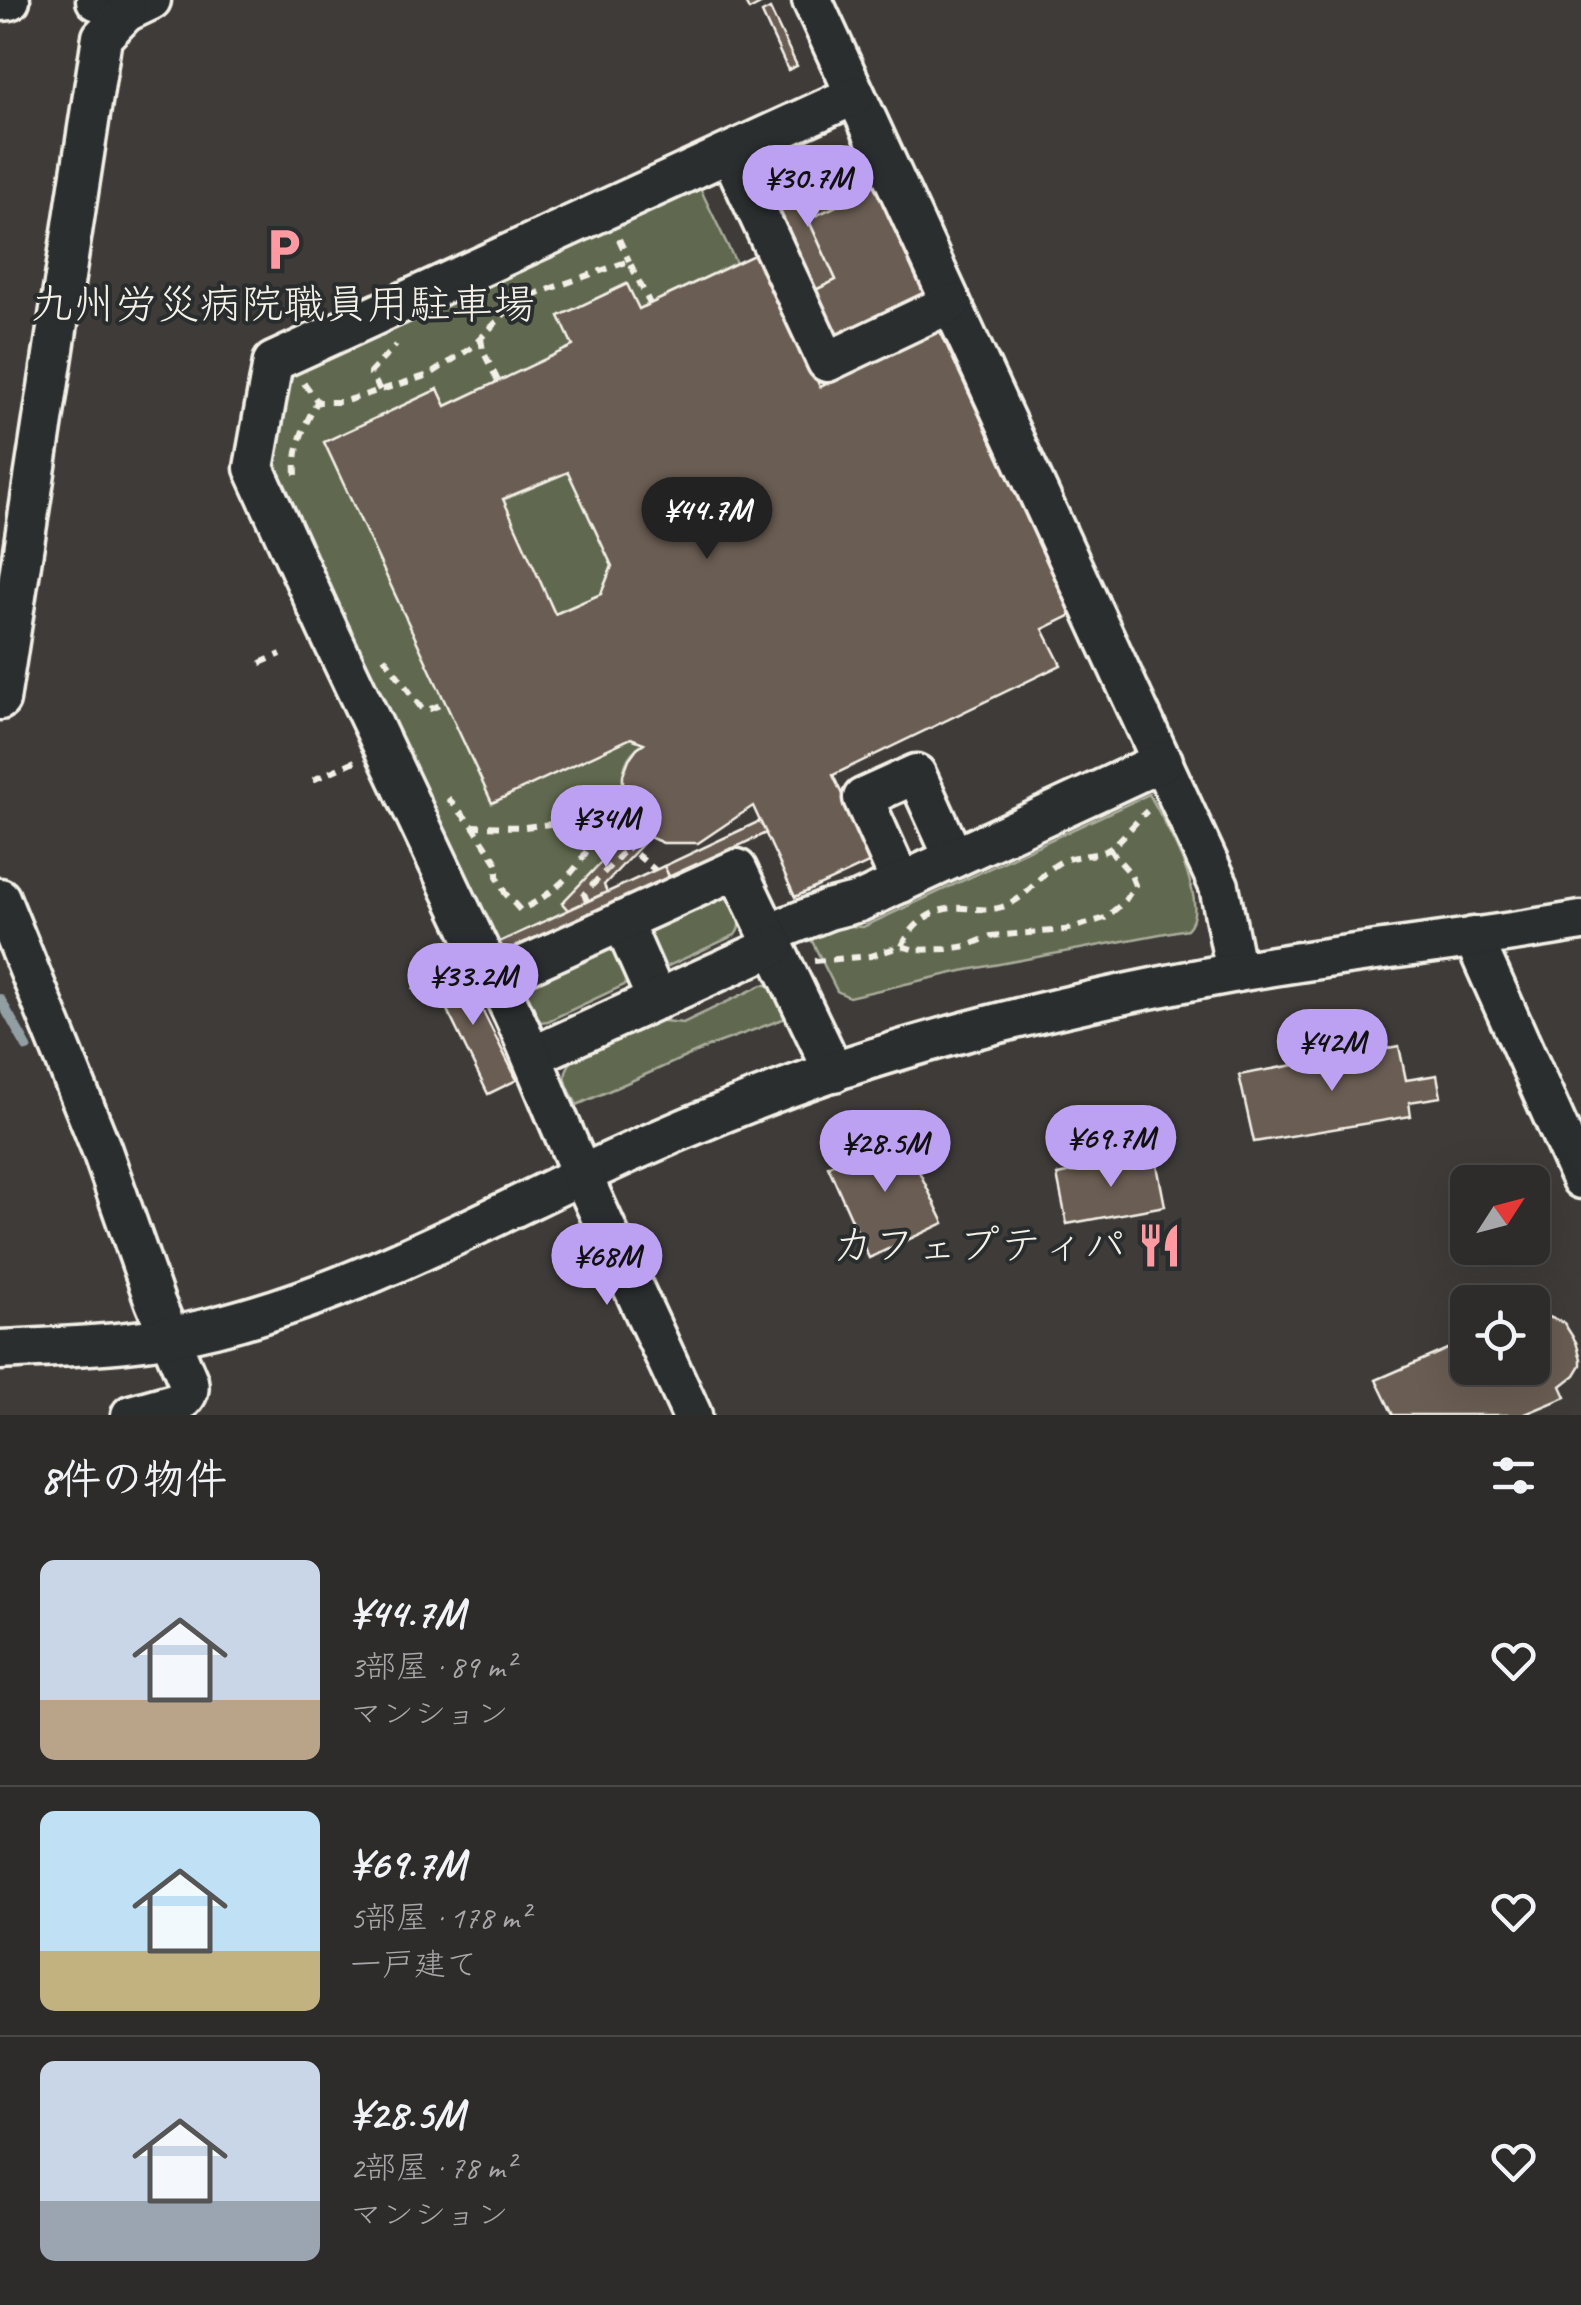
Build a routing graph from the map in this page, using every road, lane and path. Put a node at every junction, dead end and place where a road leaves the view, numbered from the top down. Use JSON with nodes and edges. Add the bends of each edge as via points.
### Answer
{"nodes":[{"id":1,"x":10,"y":0,"type":"edge"},
{"id":2,"x":812,"y":0,"type":"edge"},
{"id":3,"x":0,"y":1,"type":"edge"},
{"id":4,"x":124,"y":4,"type":"edge"},
{"id":5,"x":855,"y":95,"type":"junction"},
{"id":6,"x":730,"y":153,"type":"junction"},
{"id":7,"x":951,"y":303,"type":"junction"},
{"id":8,"x":650,"y":304,"type":"dead end"},
{"id":9,"x":481,"y":337,"type":"junction"},
{"id":10,"x":498,"y":381,"type":"dead end"},
{"id":11,"x":298,"y":488,"type":"dead end"},
{"id":12,"x":374,"y":643,"type":"dead end"},
{"id":13,"x":281,"y":654,"type":"dead end"},
{"id":14,"x":384,"y":657,"type":"junction"},
{"id":15,"x":260,"y":663,"type":"dead end"},
{"id":16,"x":386,"y":677,"type":"dead end"},
{"id":17,"x":0,"y":700,"type":"edge"},
{"id":18,"x":445,"y":703,"type":"dead end"},
{"id":19,"x":1164,"y":761,"type":"junction"},
{"id":20,"x":334,"y":769,"type":"dead end"},
{"id":21,"x":314,"y":780,"type":"dead end"},
{"id":22,"x":438,"y":785,"type":"dead end"},
{"id":23,"x":1160,"y":801,"type":"dead end"},
{"id":24,"x":473,"y":826,"type":"junction"},
{"id":25,"x":590,"y":830,"type":"junction"},
{"id":26,"x":643,"y":831,"type":"dead end"},
{"id":27,"x":628,"y":847,"type":"junction"},
{"id":28,"x":1109,"y":849,"type":"junction"},
{"id":29,"x":954,"y":858,"type":"junction"},
{"id":30,"x":660,"y":874,"type":"dead end"},
{"id":31,"x":901,"y":883,"type":"junction"},
{"id":32,"x":0,"y":898,"type":"edge"},
{"id":33,"x":533,"y":904,"type":"junction"},
{"id":34,"x":606,"y":914,"type":"junction"},
{"id":35,"x":538,"y":916,"type":"dead end"},
{"id":36,"x":1581,"y":921,"type":"edge"},
{"id":37,"x":1473,"y":937,"type":"junction"},
{"id":38,"x":771,"y":940,"type":"junction"},
{"id":39,"x":902,"y":946,"type":"junction"},
{"id":40,"x":813,"y":962,"type":"dead end"},
{"id":41,"x":1236,"y":972,"type":"junction"},
{"id":42,"x":497,"y":978,"type":"junction"},
{"id":43,"x":430,"y":982,"type":"dead end"},
{"id":44,"x":413,"y":991,"type":"dead end"},
{"id":45,"x":658,"y":1000,"type":"junction"},
{"id":46,"x":533,"y":1056,"type":"junction"},
{"id":47,"x":834,"y":1072,"type":"junction"},
{"id":48,"x":584,"y":1174,"type":"junction"},
{"id":49,"x":1581,"y":1178,"type":"edge"},
{"id":50,"x":171,"y":1337,"type":"junction"},
{"id":51,"x":0,"y":1350,"type":"edge"},
{"id":52,"x":131,"y":1415,"type":"edge"},
{"id":53,"x":692,"y":1415,"type":"edge"}],
"edges":[{"from":1,"to":3,"type":"street"},
{"from":2,"to":5,"type":"street"},
{"from":4,"to":17,"type":"street","via":[[102,37]]},
{"from":5,"to":6,"type":"street"},
{"from":5,"to":7,"type":"street"},
{"from":6,"to":7,"type":"street","via":[[827,362]]},
{"from":6,"to":42,"type":"street","via":[[273,362],[254,468]]},
{"from":7,"to":19,"type":"street"},
{"from":8,"to":9,"type":"path","via":[[629,261],[518,300]]},
{"from":9,"to":10,"type":"path"},
{"from":9,"to":11,"type":"path","via":[[429,375],[342,402],[317,402],[296,450]]},
{"from":12,"to":14,"type":"path"},
{"from":13,"to":15,"type":"path"},
{"from":14,"to":16,"type":"path"},
{"from":14,"to":18,"type":"path","via":[[422,709]]},
{"from":19,"to":29,"type":"street"},
{"from":19,"to":41,"type":"street","via":[[1219,886]]},
{"from":20,"to":21,"type":"path"},
{"from":22,"to":24,"type":"path"},
{"from":23,"to":28,"type":"path"},
{"from":24,"to":25,"type":"path","via":[[559,823]]},
{"from":24,"to":33,"type":"path","via":[[497,863],[505,893],[520,910]]},
{"from":25,"to":27,"type":"path"},
{"from":25,"to":33,"type":"path","via":[[589,848]]},
{"from":26,"to":27,"type":"path"},
{"from":27,"to":30,"type":"path"},
{"from":27,"to":34,"type":"path","via":[[584,894]]},
{"from":28,"to":39,"type":"path","via":[[1060,861],[1003,907],[932,914]]},
{"from":28,"to":39,"type":"path","via":[[1135,885],[1105,918],[947,949]]},
{"from":29,"to":31,"type":"street"},
{"from":29,"to":31,"type":"street","via":[[916,774],[863,798]]},
{"from":31,"to":38,"type":"street"},
{"from":32,"to":50,"type":"street"},
{"from":33,"to":35,"type":"path"},
{"from":34,"to":38,"type":"street","via":[[738,869]]},
{"from":34,"to":42,"type":"street"},
{"from":34,"to":45,"type":"street"},
{"from":36,"to":37,"type":"street"},
{"from":37,"to":41,"type":"street"},
{"from":37,"to":49,"type":"street"},
{"from":38,"to":45,"type":"street"},
{"from":38,"to":47,"type":"street"},
{"from":39,"to":40,"type":"path"},
{"from":41,"to":47,"type":"street","via":[[1092,1001]]},
{"from":42,"to":46,"type":"street"},
{"from":43,"to":44,"type":"path"},
{"from":45,"to":46,"type":"street"},
{"from":46,"to":48,"type":"street"},
{"from":47,"to":48,"type":"street","via":[[754,1099]]},
{"from":48,"to":50,"type":"street","via":[[359,1277]]},
{"from":48,"to":53,"type":"street"},
{"from":50,"to":51,"type":"street"},
{"from":50,"to":52,"type":"street","via":[[187,1395],[174,1405]]}]}
